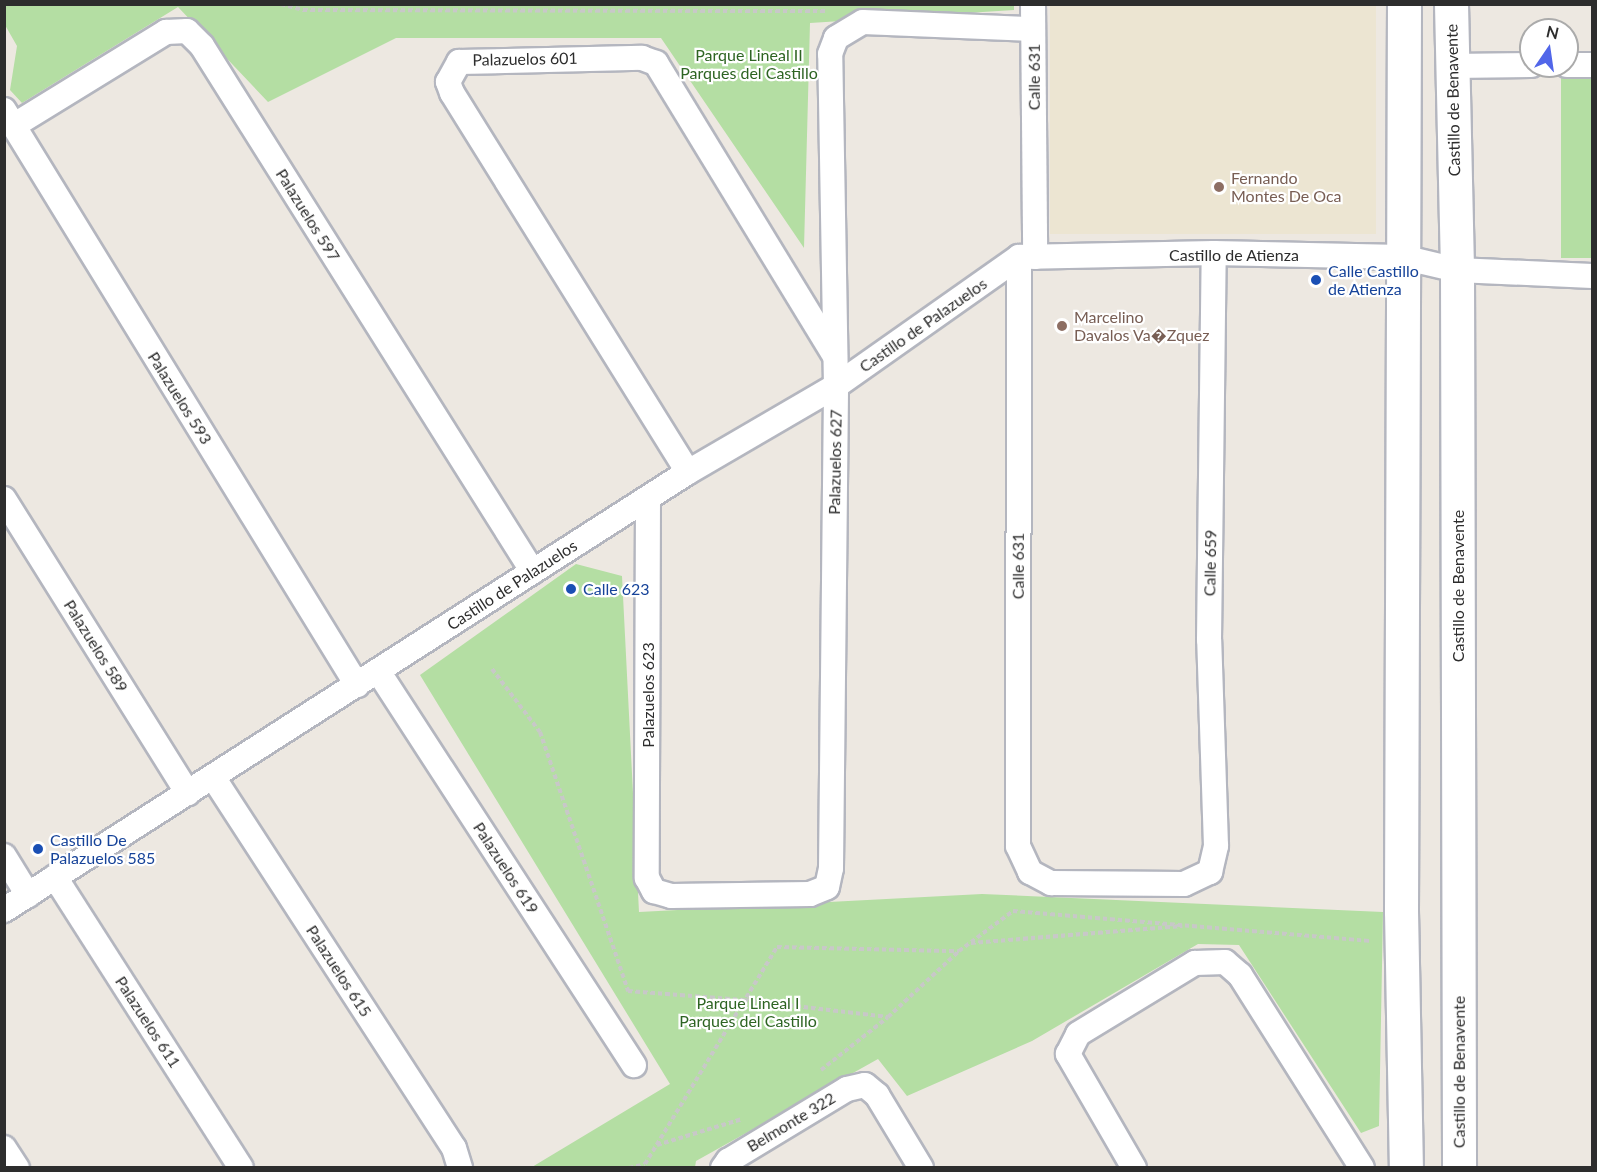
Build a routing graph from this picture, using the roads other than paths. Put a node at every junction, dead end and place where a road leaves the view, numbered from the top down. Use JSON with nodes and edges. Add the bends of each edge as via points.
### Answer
{"nodes":[{"id":1,"x":1033,"y":4,"type":"edge"},
{"id":2,"x":1404,"y":4,"type":"edge"},
{"id":3,"x":1451,"y":4,"type":"edge"},
{"id":4,"x":1033,"y":29,"type":"junction"},
{"id":5,"x":1519,"y":65,"type":"edge"},
{"id":6,"x":1452,"y":66,"type":"junction"},
{"id":7,"x":9,"y":118,"type":"edge"},
{"id":8,"x":1214,"y":254,"type":"junction"},
{"id":9,"x":1027,"y":257,"type":"junction"},
{"id":10,"x":1402,"y":258,"type":"junction"},
{"id":11,"x":1457,"y":270,"type":"junction"},
{"id":12,"x":1593,"y":276,"type":"edge"},
{"id":13,"x":835,"y":357,"type":"junction"},
{"id":14,"x":836,"y":386,"type":"junction"},
{"id":15,"x":688,"y":472,"type":"junction"},
{"id":16,"x":648,"y":498,"type":"junction"},
{"id":17,"x":4,"y":499,"type":"edge"},
{"id":18,"x":533,"y":572,"type":"junction"},
{"id":19,"x":378,"y":671,"type":"junction"},
{"id":20,"x":357,"y":685,"type":"junction"},
{"id":21,"x":213,"y":777,"type":"junction"},
{"id":22,"x":188,"y":793,"type":"junction"},
{"id":23,"x":4,"y":856,"type":"edge"},
{"id":24,"x":1030,"y":872,"type":"joint"},
{"id":25,"x":56,"y":877,"type":"junction"},
{"id":26,"x":654,"y":891,"type":"joint"},
{"id":27,"x":28,"y":895,"type":"junction"},
{"id":28,"x":4,"y":910,"type":"edge"},
{"id":29,"x":634,"y":1065,"type":"dead end"},
{"id":30,"x":4,"y":1148,"type":"edge"},
{"id":31,"x":18,"y":1167,"type":"edge"},
{"id":32,"x":241,"y":1167,"type":"edge"},
{"id":33,"x":460,"y":1167,"type":"edge"},
{"id":34,"x":723,"y":1167,"type":"edge"},
{"id":35,"x":921,"y":1167,"type":"edge"},
{"id":36,"x":1134,"y":1167,"type":"edge"},
{"id":37,"x":1362,"y":1167,"type":"edge"},
{"id":38,"x":1406,"y":1167,"type":"edge"},
{"id":39,"x":1459,"y":1167,"type":"edge"}],
"edges":[{"from":1,"to":4,"type":"street","name":"Calle 631"},
{"from":2,"to":10,"type":"street"},
{"from":3,"to":6,"type":"street","name":"Castillo de Benavente"},
{"from":4,"to":9,"type":"street","name":"Calle 631"},
{"from":4,"to":13,"type":"street","name":"Palazuelos 627","via":[[863,22],[836,38],[830,54]]},
{"from":5,"to":6,"type":"street"},
{"from":6,"to":11,"type":"street","name":"Castillo de Benavente"},
{"from":7,"to":18,"type":"street","name":"Palazuelos 597","via":[[166,32],[187,31],[202,46]]},
{"from":7,"to":20,"type":"street","name":"Palazuelos 593"},
{"from":8,"to":9,"type":"street","name":"Castillo de Atienza"},
{"from":8,"to":10,"type":"street","name":"Castillo de Atienza"},
{"from":8,"to":24,"type":"street","name":"Calle 659","via":[[1209,640],[1216,846],[1210,872],[1184,884],[1051,883]]},
{"from":9,"to":14,"type":"street","name":"Castillo de Palazuelos"},
{"from":9,"to":24,"type":"street","name":"Calle 631","via":[[1018,846]]},
{"from":10,"to":11,"type":"street","name":"Castillo de Atienza"},
{"from":10,"to":38,"type":"street","via":[[1402,944]]},
{"from":11,"to":12,"type":"street","name":"Castillo de Atienza"},
{"from":11,"to":39,"type":"street","name":"Castillo de Benavente"},
{"from":13,"to":14,"type":"street","name":"Palazuelos 627"},
{"from":13,"to":15,"type":"street","name":"Palazuelos 601","via":[[656,63],[642,58],[459,62],[448,82],[452,93]]},
{"from":14,"to":15,"type":"street","name":"Castillo de Palazuelos"},
{"from":14,"to":26,"type":"street","name":"Palazuelos 627","via":[[831,868],[827,887],[799,894],[671,896]]},
{"from":15,"to":16,"type":"street","name":"Castillo de Palazuelos"},
{"from":16,"to":18,"type":"street","name":"Castillo de Palazuelos"},
{"from":16,"to":26,"type":"street","name":"Palazuelos 623","via":[[648,878]]},
{"from":17,"to":22,"type":"street","name":"Palazuelos 589"},
{"from":18,"to":19,"type":"street","name":"Castillo de Palazuelos"},
{"from":19,"to":20,"type":"street","name":"Castillo de Palazuelos"},
{"from":19,"to":29,"type":"street","name":"Palazuelos 619"},
{"from":20,"to":21,"type":"street","name":"Castillo de Palazuelos"},
{"from":21,"to":22,"type":"street","name":"Castillo de Palazuelos"},
{"from":21,"to":33,"type":"street","name":"Palazuelos 615","via":[[454,1148]]},
{"from":22,"to":25,"type":"street","name":"Castillo de Palazuelos"},
{"from":23,"to":27,"type":"street"},
{"from":25,"to":27,"type":"street","name":"Castillo de Palazuelos"},
{"from":25,"to":32,"type":"street","name":"Palazuelos 611"},
{"from":27,"to":28,"type":"street","name":"Castillo de Palazuelos"},
{"from":30,"to":31,"type":"street"},
{"from":34,"to":35,"type":"street","name":"Belmonte 322","via":[[847,1089],[865,1085],[877,1095]]},
{"from":36,"to":37,"type":"street","via":[[1068,1054],[1078,1034],[1195,963],[1225,962],[1240,975]]}]}
